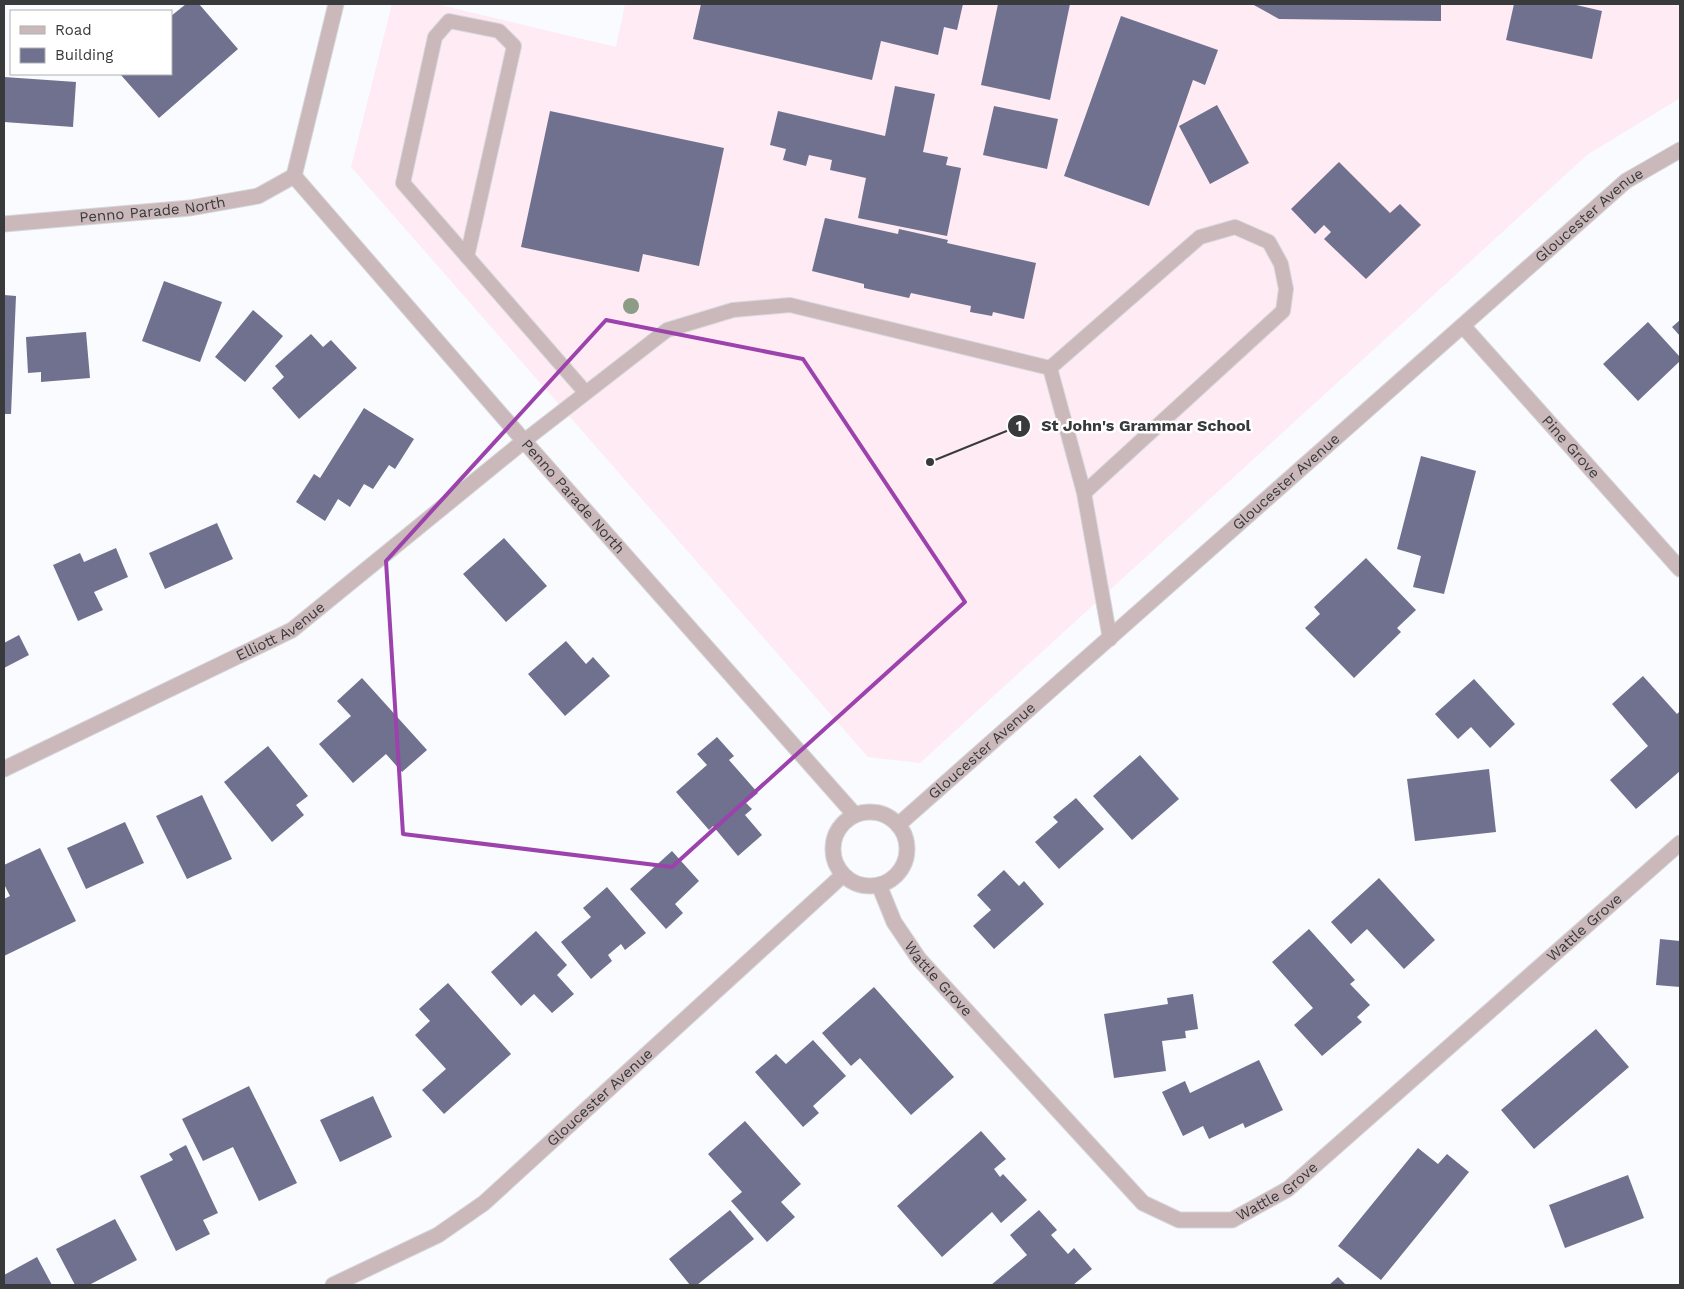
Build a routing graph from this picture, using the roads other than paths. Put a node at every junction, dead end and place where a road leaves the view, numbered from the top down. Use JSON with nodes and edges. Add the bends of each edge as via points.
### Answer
{"nodes":[{"id":1,"x":336,"y":4,"type":"edge"},
{"id":2,"x":1680,"y":150,"type":"edge"},
{"id":3,"x":294,"y":176,"type":"junction"},
{"id":4,"x":4,"y":224,"type":"edge"},
{"id":5,"x":467,"y":257,"type":"junction"},
{"id":6,"x":1463,"y":326,"type":"junction"},
{"id":7,"x":1050,"y":368,"type":"junction"},
{"id":8,"x":586,"y":393,"type":"junction"},
{"id":9,"x":524,"y":442,"type":"junction"},
{"id":10,"x":1084,"y":493,"type":"junction"},
{"id":11,"x":1680,"y":569,"type":"edge"},
{"id":12,"x":1110,"y":639,"type":"junction"},
{"id":13,"x":4,"y":769,"type":"edge"},
{"id":14,"x":854,"y":815,"type":"junction"},
{"id":15,"x":898,"y":825,"type":"junction"},
{"id":16,"x":1680,"y":843,"type":"edge"},
{"id":17,"x":843,"y":875,"type":"junction"},
{"id":18,"x":879,"y":885,"type":"junction"},
{"id":19,"x":333,"y":1285,"type":"edge"}],
"edges":[{"from":1,"to":3,"type":"street"},
{"from":2,"to":6,"type":"street","name":"Gloucester Avenue","via":[[1626,182]]},
{"from":3,"to":4,"type":"street","name":"Penno Parade North","via":[[258,196],[190,208]]},
{"from":3,"to":9,"type":"street","name":"Penno Parade North"},
{"from":5,"to":5,"type":"lane","via":[[403,183],[434,37],[449,21],[499,32],[514,46]]},
{"from":5,"to":8,"type":"lane"},
{"from":6,"to":11,"type":"street","name":"Pine Grove"},
{"from":6,"to":12,"type":"street","name":"Gloucester Avenue"},
{"from":7,"to":8,"type":"lane","via":[[790,305],[733,310],[667,330]]},
{"from":7,"to":10,"type":"lane"},
{"from":7,"to":10,"type":"lane","via":[[1200,237],[1235,227],[1269,242],[1281,264],[1286,289],[1283,311]]},
{"from":8,"to":9,"type":"lane"},
{"from":9,"to":13,"type":"street","name":"Elliott Avenue","via":[[292,630]]},
{"from":9,"to":14,"type":"street","name":"Penno Parade North"},
{"from":10,"to":12,"type":"lane"},
{"from":12,"to":15,"type":"street","name":"Gloucester Avenue"},
{"from":14,"to":15,"type":"street","via":[[878,812]]},
{"from":14,"to":17,"type":"street","via":[[837,831],[833,842],[836,865]]},
{"from":15,"to":18,"type":"street","via":[[907,848],[905,860],[890,880]]},
{"from":16,"to":18,"type":"street","name":"Wattle Grove","via":[[1288,1189],[1232,1220],[1179,1220],[1142,1203],[919,959],[894,922]]},
{"from":17,"to":18,"type":"street","via":[[860,884]]},
{"from":17,"to":19,"type":"street","name":"Gloucester Avenue","via":[[484,1204],[438,1235]]}]}
